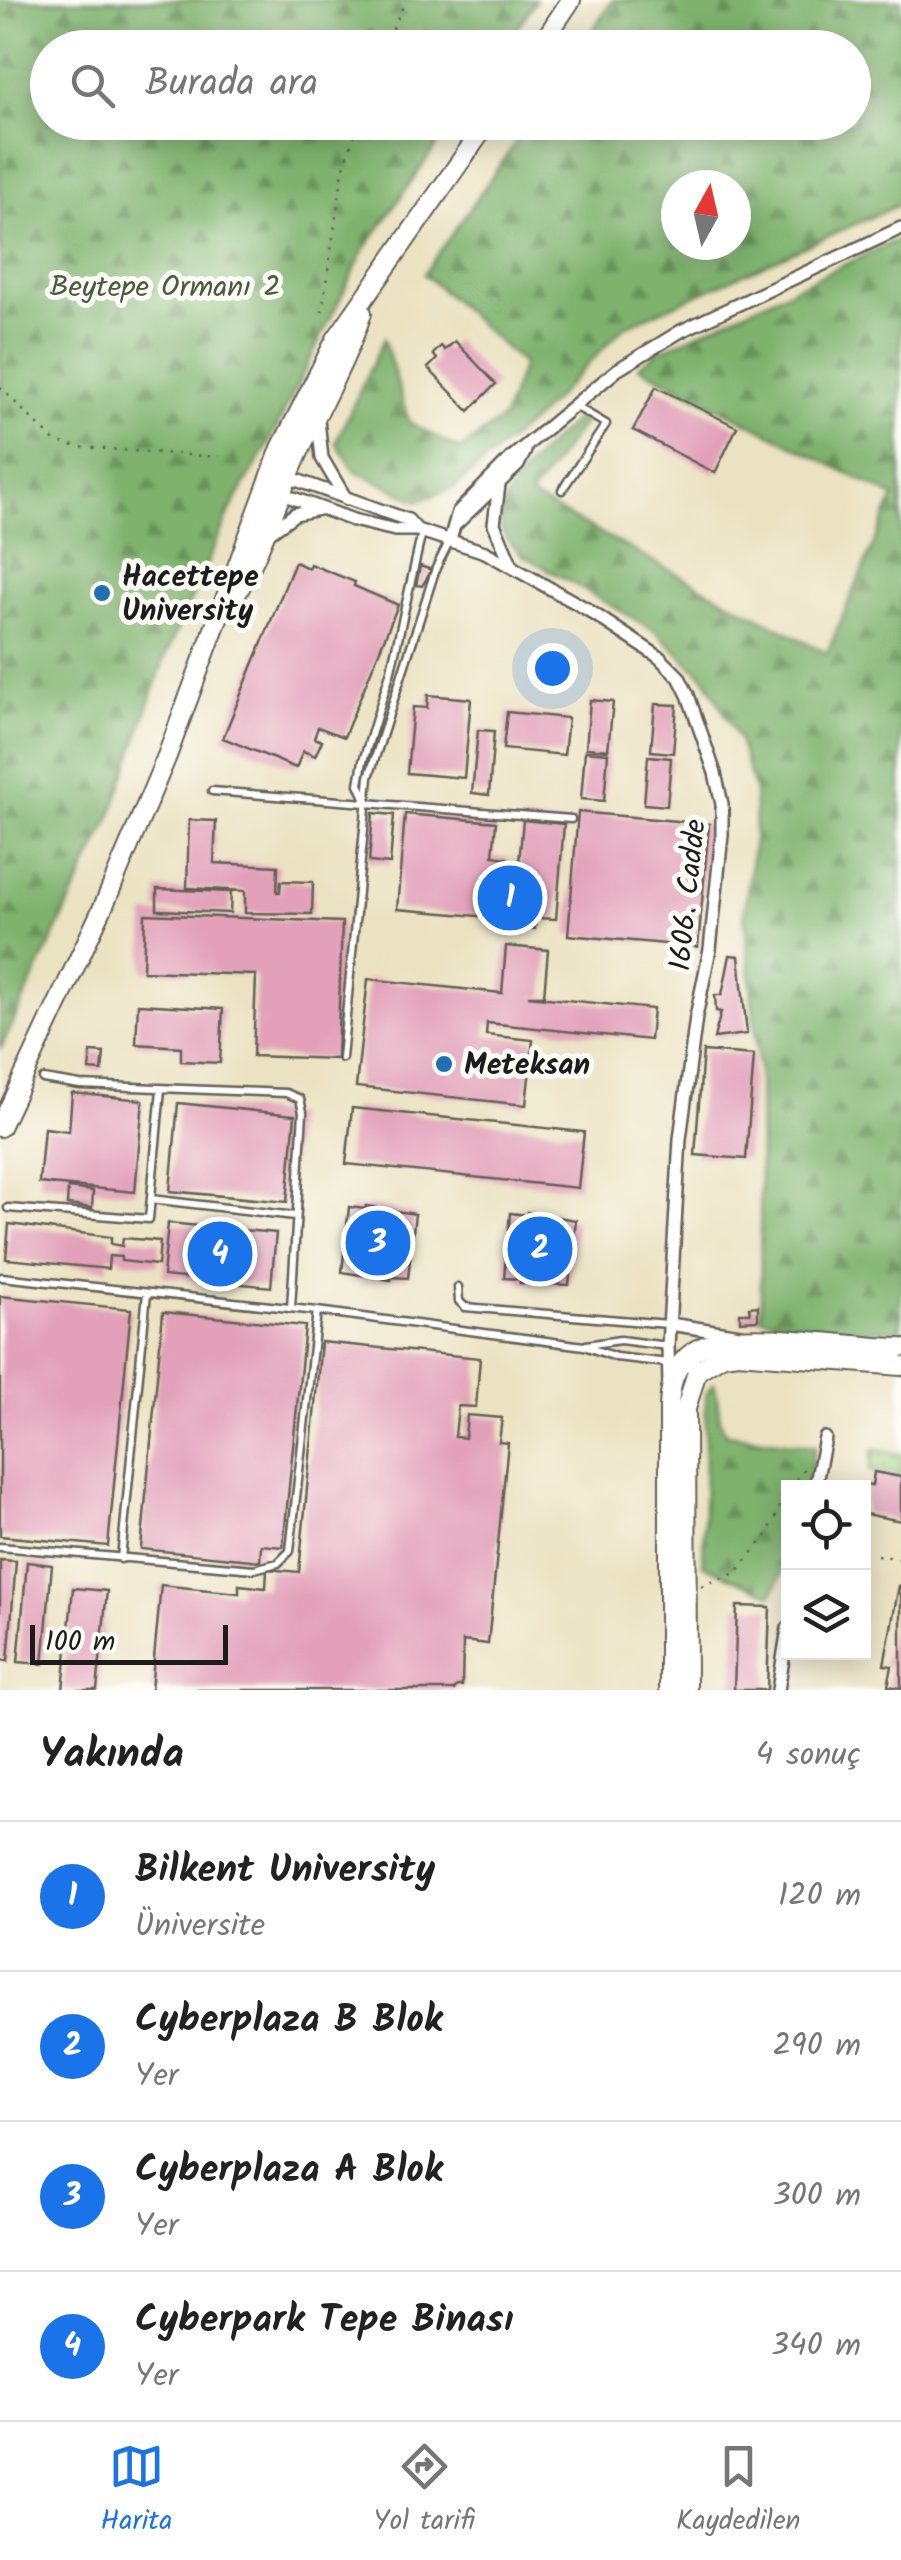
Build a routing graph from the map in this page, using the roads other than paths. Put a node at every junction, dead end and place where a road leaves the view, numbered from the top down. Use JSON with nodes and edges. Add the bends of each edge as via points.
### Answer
{"nodes":[{"id":1,"x":571,"y":0,"type":"edge"},
{"id":2,"x":551,"y":30,"type":"edge"},
{"id":3,"x":476,"y":140,"type":"edge"},
{"id":4,"x":901,"y":228,"type":"edge"},
{"id":5,"x":367,"y":298,"type":"junction"},
{"id":6,"x":574,"y":406,"type":"junction"},
{"id":7,"x":318,"y":412,"type":"junction"},
{"id":8,"x":527,"y":447,"type":"junction"},
{"id":9,"x":277,"y":482,"type":"junction"},
{"id":10,"x":499,"y":484,"type":"junction"},
{"id":11,"x":562,"y":490,"type":"dead end"},
{"id":12,"x":346,"y":499,"type":"junction"},
{"id":13,"x":322,"y":509,"type":"junction"},
{"id":14,"x":456,"y":524,"type":"junction"},
{"id":15,"x":420,"y":531,"type":"junction"},
{"id":16,"x":266,"y":535,"type":"junction"},
{"id":17,"x":450,"y":540,"type":"junction"},
{"id":18,"x":512,"y":566,"type":"junction"},
{"id":19,"x":220,"y":621,"type":"junction"},
{"id":20,"x":212,"y":791,"type":"dead end"},
{"id":21,"x":366,"y":801,"type":"junction"},
{"id":22,"x":572,"y":818,"type":"dead end"},
{"id":23,"x":342,"y":1058,"type":"dead end"},
{"id":24,"x":43,"y":1080,"type":"dead end"},
{"id":25,"x":161,"y":1089,"type":"junction"},
{"id":26,"x":0,"y":1127,"type":"edge"},
{"id":27,"x":151,"y":1199,"type":"junction"},
{"id":28,"x":8,"y":1208,"type":"dead end"},
{"id":29,"x":295,"y":1216,"type":"junction"},
{"id":30,"x":2,"y":1277,"type":"edge"},
{"id":31,"x":458,"y":1287,"type":"dead end"},
{"id":32,"x":147,"y":1292,"type":"junction"},
{"id":33,"x":291,"y":1308,"type":"junction"},
{"id":34,"x":318,"y":1311,"type":"junction"},
{"id":35,"x":670,"y":1324,"type":"junction"},
{"id":36,"x":754,"y":1338,"type":"junction"},
{"id":37,"x":584,"y":1346,"type":"junction"},
{"id":38,"x":668,"y":1346,"type":"junction"},
{"id":39,"x":901,"y":1348,"type":"edge"},
{"id":40,"x":668,"y":1363,"type":"junction"},
{"id":41,"x":901,"y":1366,"type":"edge"},
{"id":42,"x":670,"y":1389,"type":"junction"},
{"id":43,"x":825,"y":1438,"type":"dead end"},
{"id":44,"x":817,"y":1480,"type":"edge"},
{"id":45,"x":0,"y":1547,"type":"edge"},
{"id":46,"x":121,"y":1559,"type":"junction"},
{"id":47,"x":783,"y":1660,"type":"edge"},
{"id":48,"x":669,"y":1690,"type":"edge"},
{"id":49,"x":687,"y":1690,"type":"edge"},
{"id":50,"x":778,"y":1690,"type":"edge"}],
"edges":[{"from":1,"to":2,"type":"main road"},
{"from":3,"to":5,"type":"main road"},
{"from":4,"to":6,"type":"street","via":[[681,331]]},
{"from":5,"to":7,"type":"main road"},
{"from":5,"to":9,"type":"main road","via":[[336,340]]},
{"from":6,"to":8,"type":"street"},
{"from":6,"to":11,"type":"lane","via":[[606,424]]},
{"from":7,"to":9,"type":"main road"},
{"from":7,"to":12,"type":"street","via":[[322,458]]},
{"from":8,"to":10,"type":"street"},
{"from":8,"to":14,"type":"street","via":[[458,512]]},
{"from":9,"to":12,"type":"street"},
{"from":9,"to":13,"type":"street"},
{"from":9,"to":16,"type":"main road"},
{"from":9,"to":19,"type":"main road","via":[[235,567]]},
{"from":10,"to":14,"type":"street"},
{"from":10,"to":18,"type":"street","via":[[494,524]]},
{"from":12,"to":15,"type":"street","via":[[408,520]]},
{"from":13,"to":15,"type":"street"},
{"from":13,"to":16,"type":"street","via":[[295,514]]},
{"from":14,"to":17,"type":"street"},
{"from":15,"to":17,"type":"street","name":"1606. Cadde"},
{"from":15,"to":21,"type":"lane","via":[[391,670],[363,761],[359,784]]},
{"from":16,"to":19,"type":"main road"},
{"from":17,"to":18,"type":"street","name":"1606. Cadde"},
{"from":17,"to":21,"type":"lane","via":[[376,753]]},
{"from":18,"to":35,"type":"street","name":"1606. Cadde","via":[[659,657],[679,677],[718,788],[722,834],[684,1100]]},
{"from":19,"to":26,"type":"main road","via":[[104,904]]},
{"from":20,"to":21,"type":"lane"},
{"from":21,"to":22,"type":"lane"},
{"from":21,"to":23,"type":"lane"},
{"from":24,"to":25,"type":"lane"},
{"from":25,"to":27,"type":"lane"},
{"from":25,"to":29,"type":"lane","via":[[300,1099]]},
{"from":27,"to":28,"type":"lane","via":[[149,1219]]},
{"from":27,"to":29,"type":"lane"},
{"from":29,"to":33,"type":"lane"},
{"from":30,"to":32,"type":"lane"},
{"from":31,"to":35,"type":"lane","via":[[466,1307]]},
{"from":32,"to":33,"type":"lane"},
{"from":32,"to":46,"type":"lane"},
{"from":33,"to":34,"type":"lane"},
{"from":34,"to":37,"type":"lane"},
{"from":34,"to":46,"type":"lane","via":[[290,1552],[254,1569]]},
{"from":35,"to":36,"type":"street"},
{"from":35,"to":38,"type":"street","name":"1606. Cadde"},
{"from":36,"to":39,"type":"main road"},
{"from":36,"to":42,"type":"main road","via":[[692,1352]]},
{"from":37,"to":38,"type":"lane","via":[[620,1340]]},
{"from":37,"to":40,"type":"lane"},
{"from":38,"to":40,"type":"street","name":"1606. Cadde"},
{"from":40,"to":42,"type":"street","name":"1606. Cadde"},
{"from":41,"to":49,"type":"main road","via":[[738,1354],[722,1355],[697,1371],[686,1409]]},
{"from":42,"to":48,"type":"main road"},
{"from":43,"to":44,"type":"street"},
{"from":45,"to":46,"type":"lane"},
{"from":47,"to":50,"type":"street"}]}
